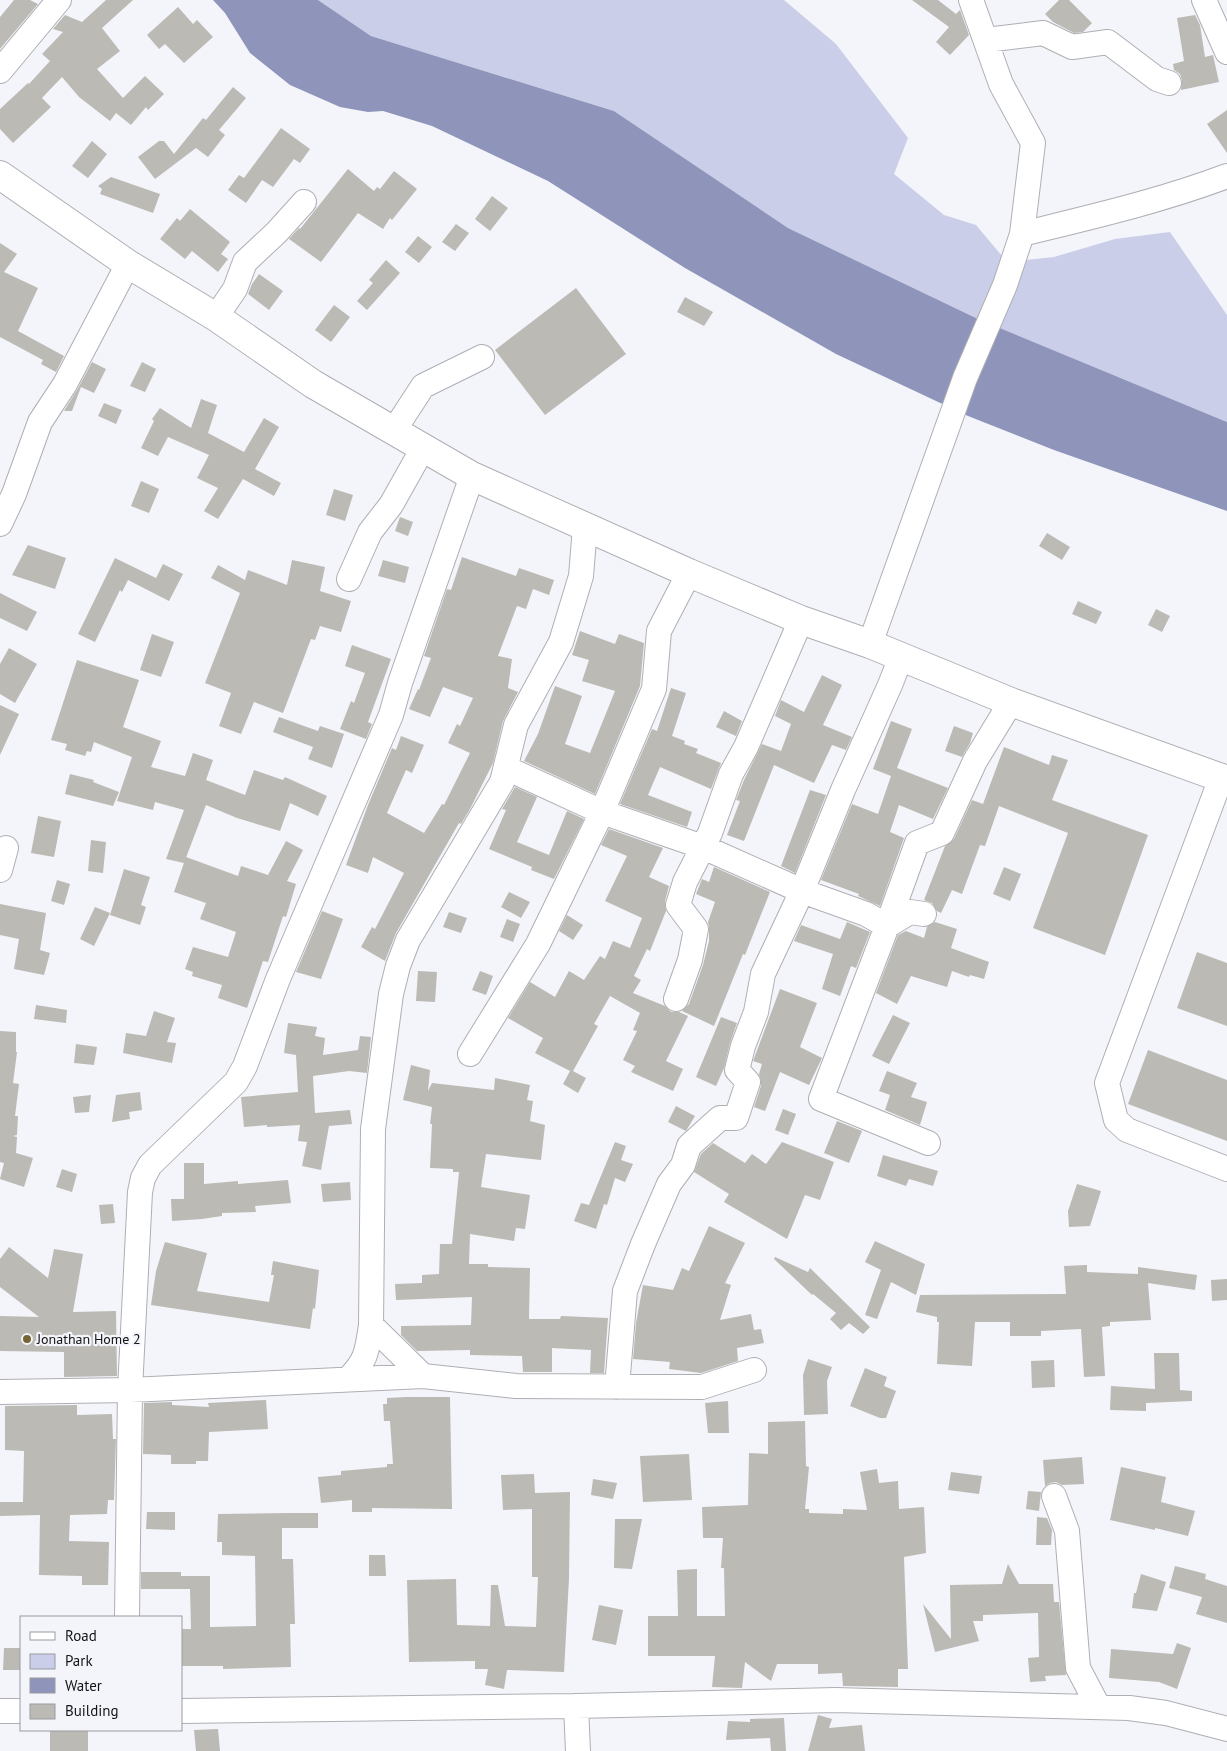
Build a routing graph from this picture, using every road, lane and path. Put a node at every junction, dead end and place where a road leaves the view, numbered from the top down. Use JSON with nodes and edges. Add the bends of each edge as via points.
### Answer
{"nodes":[{"id":1,"x":59,"y":0,"type":"edge"},
{"id":2,"x":971,"y":0,"type":"edge"},
{"id":3,"x":1204,"y":0,"type":"edge"},
{"id":4,"x":986,"y":40,"type":"junction"},
{"id":5,"x":1227,"y":52,"type":"edge"},
{"id":6,"x":0,"y":71,"type":"edge"},
{"id":7,"x":1169,"y":83,"type":"dead end"},
{"id":8,"x":1227,"y":176,"type":"edge"},
{"id":9,"x":2,"y":180,"type":"edge"},
{"id":10,"x":304,"y":202,"type":"dead end"},
{"id":11,"x":1022,"y":234,"type":"junction"},
{"id":12,"x":128,"y":264,"type":"junction"},
{"id":13,"x":216,"y":317,"type":"junction"},
{"id":14,"x":482,"y":357,"type":"dead end"},
{"id":15,"x":393,"y":432,"type":"junction"},
{"id":16,"x":423,"y":448,"type":"junction"},
{"id":17,"x":472,"y":476,"type":"junction"},
{"id":18,"x":0,"y":524,"type":"edge"},
{"id":19,"x":585,"y":527,"type":"junction"},
{"id":20,"x":689,"y":573,"type":"junction"},
{"id":21,"x":349,"y":579,"type":"dead end"},
{"id":22,"x":801,"y":620,"type":"junction"},
{"id":23,"x":870,"y":644,"type":"junction"},
{"id":24,"x":901,"y":657,"type":"junction"},
{"id":25,"x":1011,"y":702,"type":"junction"},
{"id":26,"x":506,"y":768,"type":"junction"},
{"id":27,"x":1224,"y":779,"type":"edge"},
{"id":28,"x":602,"y":812,"type":"junction"},
{"id":29,"x":703,"y":848,"type":"junction"},
{"id":30,"x":802,"y":891,"type":"junction"},
{"id":31,"x":924,"y":914,"type":"dead end"},
{"id":32,"x":887,"y":926,"type":"junction"},
{"id":33,"x":676,"y":999,"type":"dead end"},
{"id":34,"x":470,"y":1054,"type":"dead end"},
{"id":35,"x":928,"y":1143,"type":"dead end"},
{"id":36,"x":1227,"y":1169,"type":"edge"},
{"id":37,"x":372,"y":1325,"type":"junction"},
{"id":38,"x":754,"y":1370,"type":"dead end"},
{"id":39,"x":423,"y":1376,"type":"junction"},
{"id":40,"x":348,"y":1379,"type":"junction"},
{"id":41,"x":617,"y":1387,"type":"junction"},
{"id":42,"x":130,"y":1390,"type":"junction"},
{"id":43,"x":0,"y":1392,"type":"edge"},
{"id":44,"x":1054,"y":1496,"type":"dead end"},
{"id":45,"x":127,"y":1616,"type":"edge"},
{"id":46,"x":576,"y":1706,"type":"junction"},
{"id":47,"x":1098,"y":1706,"type":"junction"},
{"id":48,"x":0,"y":1711,"type":"edge"},
{"id":49,"x":20,"y":1711,"type":"edge"},
{"id":50,"x":182,"y":1711,"type":"edge"},
{"id":51,"x":1227,"y":1730,"type":"edge"},
{"id":52,"x":578,"y":1751,"type":"edge"}],
"edges":[{"from":1,"to":6,"type":"street"},
{"from":2,"to":4,"type":"street"},
{"from":3,"to":5,"type":"street"},
{"from":4,"to":7,"type":"street","via":[[1043,33],[1072,47],[1108,42],[1157,79]]},
{"from":4,"to":11,"type":"street","via":[[1001,84],[1033,143]]},
{"from":8,"to":11,"type":"street"},
{"from":9,"to":12,"type":"highway"},
{"from":10,"to":13,"type":"street","via":[[244,262],[235,290]]},
{"from":11,"to":23,"type":"street"},
{"from":12,"to":13,"type":"highway"},
{"from":12,"to":18,"type":"street","via":[[65,384],[40,422]]},
{"from":13,"to":15,"type":"highway","via":[[313,384]]},
{"from":14,"to":15,"type":"street","via":[[423,386]]},
{"from":15,"to":16,"type":"highway"},
{"from":16,"to":17,"type":"highway"},
{"from":16,"to":21,"type":"street","via":[[391,505],[370,532]]},
{"from":17,"to":19,"type":"highway"},
{"from":17,"to":42,"type":"street","via":[[391,715],[278,979],[245,1066],[236,1082],[150,1164],[143,1178]]},
{"from":19,"to":20,"type":"highway"},
{"from":19,"to":26,"type":"street","via":[[581,576],[561,642],[516,725]]},
{"from":20,"to":22,"type":"highway"},
{"from":20,"to":28,"type":"street","via":[[659,631],[654,688]]},
{"from":22,"to":23,"type":"highway"},
{"from":22,"to":29,"type":"street","via":[[731,774]]},
{"from":23,"to":24,"type":"highway"},
{"from":24,"to":25,"type":"highway"},
{"from":24,"to":30,"type":"street"},
{"from":25,"to":27,"type":"highway"},
{"from":25,"to":32,"type":"street","via":[[975,761],[942,833],[917,843]]},
{"from":26,"to":28,"type":"street"},
{"from":26,"to":37,"type":"street","via":[[502,782],[408,940],[391,994],[373,1129]]},
{"from":27,"to":36,"type":"street","via":[[1107,1083],[1116,1120],[1127,1130]]},
{"from":28,"to":29,"type":"street"},
{"from":28,"to":34,"type":"street","via":[[538,944]]},
{"from":29,"to":30,"type":"street"},
{"from":29,"to":33,"type":"street","via":[[684,882],[678,905],[696,929],[690,960]]},
{"from":30,"to":32,"type":"street","via":[[866,914]]},
{"from":30,"to":41,"type":"street","via":[[763,974],[756,1012],[738,1070],[748,1082],[736,1118],[720,1118],[689,1146],[683,1165],[669,1184],[625,1291]]},
{"from":31,"to":32,"type":"street","via":[[910,912]]},
{"from":32,"to":35,"type":"street","via":[[821,1099]]},
{"from":37,"to":39,"type":"street"},
{"from":37,"to":40,"type":"street","via":[[367,1354]]},
{"from":38,"to":41,"type":"street","via":[[702,1387]]},
{"from":39,"to":40,"type":"street"},
{"from":39,"to":41,"type":"street","via":[[516,1386]]},
{"from":40,"to":42,"type":"street"},
{"from":42,"to":43,"type":"street"},
{"from":42,"to":45,"type":"street"},
{"from":44,"to":47,"type":"street","via":[[1066,1531],[1078,1668]]},
{"from":46,"to":47,"type":"street","via":[[835,1700]]},
{"from":46,"to":50,"type":"street"},
{"from":46,"to":52,"type":"street"},
{"from":47,"to":51,"type":"street","via":[[1166,1713]]},
{"from":48,"to":49,"type":"street"}]}
